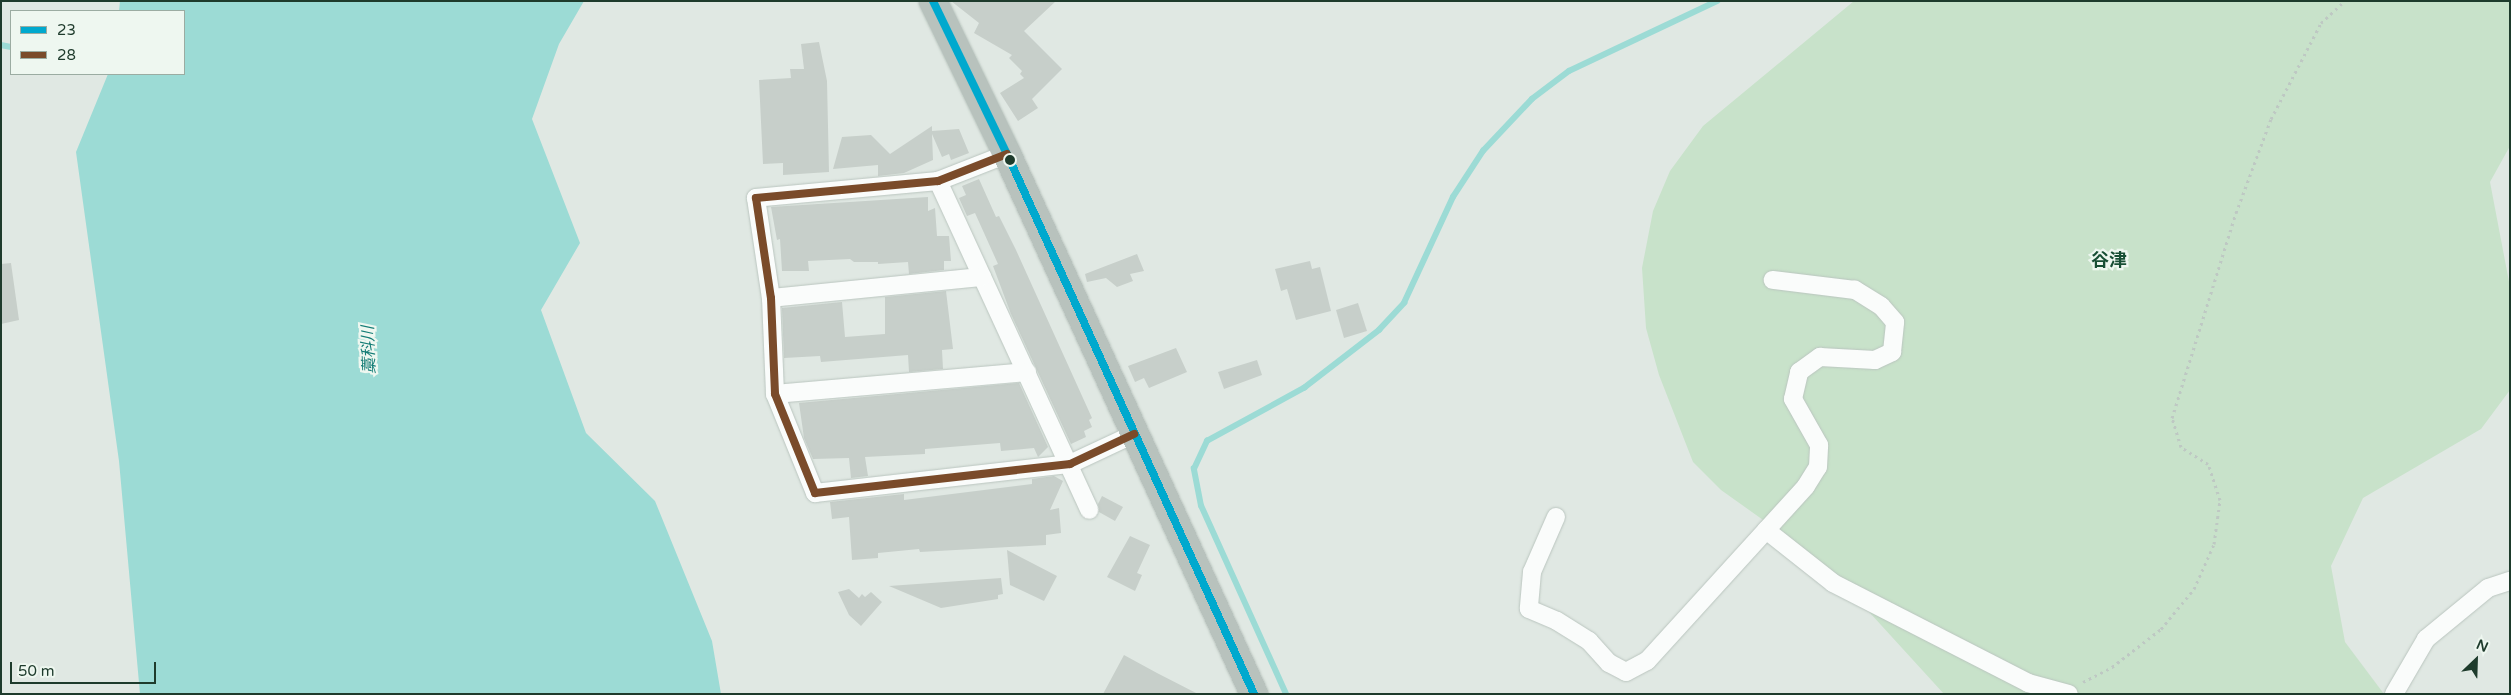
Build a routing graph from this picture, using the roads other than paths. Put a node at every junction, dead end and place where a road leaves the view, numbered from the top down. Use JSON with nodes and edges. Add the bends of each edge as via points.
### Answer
{"nodes":[{"id":1,"x":933,"y":1,"type":"edge"},
{"id":2,"x":1007,"y":154,"type":"junction"},
{"id":3,"x":938,"y":181,"type":"junction"},
{"id":4,"x":982,"y":277,"type":"junction"},
{"id":5,"x":1773,"y":280,"type":"dead end"},
{"id":6,"x":770,"y":298,"type":"junction"},
{"id":7,"x":1027,"y":372,"type":"junction"},
{"id":8,"x":775,"y":394,"type":"junction"},
{"id":9,"x":1134,"y":434,"type":"junction"},
{"id":10,"x":1070,"y":464,"type":"junction"},
{"id":11,"x":1089,"y":510,"type":"dead end"},
{"id":12,"x":1556,"y":517,"type":"dead end"},
{"id":13,"x":1766,"y":530,"type":"junction"},
{"id":14,"x":2510,"y":581,"type":"edge"},
{"id":15,"x":2073,"y":691,"type":"edge"},
{"id":16,"x":1254,"y":694,"type":"edge"},
{"id":17,"x":2394,"y":694,"type":"edge"}],
"edges":[{"from":1,"to":2,"type":"highway"},
{"from":2,"to":3,"type":"street"},
{"from":2,"to":9,"type":"highway"},
{"from":3,"to":4,"type":"street"},
{"from":3,"to":6,"type":"street","via":[[756,198]]},
{"from":4,"to":6,"type":"street"},
{"from":4,"to":7,"type":"street"},
{"from":5,"to":13,"type":"street","via":[[1855,290],[1880,306],[1895,322],[1892,352],[1874,360],[1820,357],[1799,372],[1793,399],[1819,445],[1818,467],[1806,486]]},
{"from":6,"to":8,"type":"street"},
{"from":7,"to":8,"type":"street"},
{"from":7,"to":10,"type":"street"},
{"from":8,"to":10,"type":"street","via":[[815,493]]},
{"from":9,"to":10,"type":"street"},
{"from":9,"to":16,"type":"highway"},
{"from":10,"to":11,"type":"street"},
{"from":12,"to":13,"type":"street","via":[[1532,572],[1528,609],[1557,621],[1589,641],[1609,663],[1626,672],[1647,661]]},
{"from":13,"to":15,"type":"street","via":[[1834,583],[2028,683]]},
{"from":14,"to":17,"type":"street","via":[[2488,588],[2426,639]]}]}
